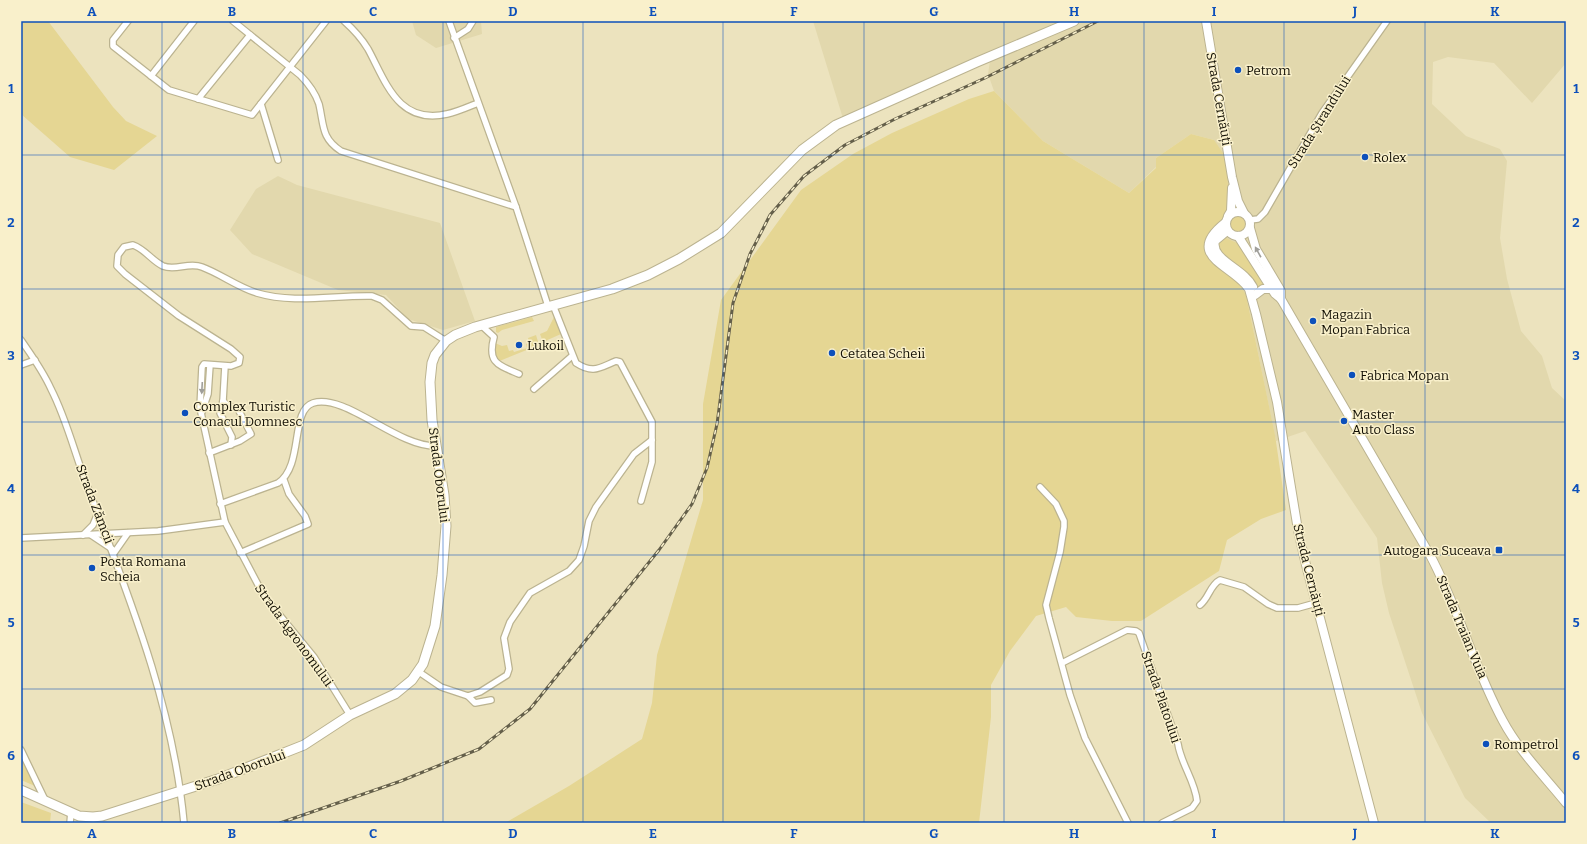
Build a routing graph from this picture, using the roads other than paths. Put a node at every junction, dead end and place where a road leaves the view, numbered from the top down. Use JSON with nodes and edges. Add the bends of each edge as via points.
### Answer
{"nodes":[{"id":1,"x":128,"y":21,"type":"edge"},
{"id":2,"x":194,"y":21,"type":"edge"},
{"id":3,"x":233,"y":21,"type":"edge"},
{"id":4,"x":326,"y":21,"type":"edge"},
{"id":5,"x":344,"y":21,"type":"edge"},
{"id":6,"x":449,"y":21,"type":"edge"},
{"id":7,"x":473,"y":21,"type":"edge"},
{"id":8,"x":1074,"y":21,"type":"edge"},
{"id":9,"x":1206,"y":21,"type":"edge"},
{"id":10,"x":1387,"y":21,"type":"edge"},
{"id":11,"x":250,"y":34,"type":"junction"},
{"id":12,"x":454,"y":38,"type":"junction"},
{"id":13,"x":289,"y":66,"type":"junction"},
{"id":14,"x":151,"y":76,"type":"junction"},
{"id":15,"x":198,"y":99,"type":"junction"},
{"id":16,"x":478,"y":103,"type":"junction"},
{"id":17,"x":261,"y":104,"type":"junction"},
{"id":18,"x":278,"y":160,"type":"dead end"},
{"id":19,"x":1232,"y":178,"type":"junction"},
{"id":20,"x":516,"y":207,"type":"junction"},
{"id":21,"x":1244,"y":213,"type":"junction"},
{"id":22,"x":1227,"y":223,"type":"junction"},
{"id":23,"x":1250,"y":224,"type":"junction"},
{"id":24,"x":1238,"y":236,"type":"junction"},
{"id":25,"x":1272,"y":289,"type":"junction"},
{"id":26,"x":1255,"y":295,"type":"junction"},
{"id":27,"x":1281,"y":299,"type":"junction"},
{"id":28,"x":551,"y":306,"type":"junction"},
{"id":29,"x":1256,"y":314,"type":"junction"},
{"id":30,"x":482,"y":326,"type":"junction"},
{"id":31,"x":21,"y":340,"type":"edge"},
{"id":32,"x":446,"y":341,"type":"junction"},
{"id":33,"x":572,"y":356,"type":"junction"},
{"id":34,"x":35,"y":360,"type":"junction"},
{"id":35,"x":21,"y":365,"type":"edge"},
{"id":36,"x":225,"y":366,"type":"junction"},
{"id":37,"x":519,"y":374,"type":"dead end"},
{"id":38,"x":534,"y":389,"type":"dead end"},
{"id":39,"x":223,"y":401,"type":"junction"},
{"id":40,"x":652,"y":440,"type":"junction"},
{"id":41,"x":230,"y":445,"type":"junction"},
{"id":42,"x":436,"y":446,"type":"junction"},
{"id":43,"x":209,"y":453,"type":"junction"},
{"id":44,"x":284,"y":480,"type":"junction"},
{"id":45,"x":1040,"y":487,"type":"dead end"},
{"id":46,"x":641,"y":501,"type":"dead end"},
{"id":47,"x":220,"y":504,"type":"junction"},
{"id":48,"x":98,"y":513,"type":"junction"},
{"id":49,"x":225,"y":522,"type":"junction"},
{"id":50,"x":128,"y":533,"type":"junction"},
{"id":51,"x":106,"y":534,"type":"junction"},
{"id":52,"x":83,"y":535,"type":"junction"},
{"id":53,"x":90,"y":535,"type":"junction"},
{"id":54,"x":21,"y":538,"type":"edge"},
{"id":55,"x":114,"y":552,"type":"junction"},
{"id":56,"x":240,"y":553,"type":"junction"},
{"id":57,"x":1316,"y":603,"type":"junction"},
{"id":58,"x":1200,"y":605,"type":"dead end"},
{"id":59,"x":1062,"y":663,"type":"junction"},
{"id":60,"x":419,"y":672,"type":"junction"},
{"id":61,"x":468,"y":696,"type":"junction"},
{"id":62,"x":491,"y":700,"type":"dead end"},
{"id":63,"x":350,"y":716,"type":"junction"},
{"id":64,"x":21,"y":750,"type":"edge"},
{"id":65,"x":21,"y":790,"type":"edge"},
{"id":66,"x":181,"y":791,"type":"junction"},
{"id":67,"x":45,"y":800,"type":"junction"},
{"id":68,"x":1566,"y":803,"type":"edge"},
{"id":69,"x":71,"y":812,"type":"junction"},
{"id":70,"x":97,"y":820,"type":"edge"},
{"id":71,"x":1372,"y":821,"type":"edge"},
{"id":72,"x":70,"y":823,"type":"edge"},
{"id":73,"x":184,"y":823,"type":"edge"},
{"id":74,"x":1128,"y":823,"type":"edge"},
{"id":75,"x":1162,"y":823,"type":"edge"}],
"edges":[{"from":1,"to":14,"type":"street","via":[[112,44]]},
{"from":2,"to":14,"type":"street"},
{"from":3,"to":11,"type":"street"},
{"from":4,"to":13,"type":"street"},
{"from":5,"to":16,"type":"street","via":[[367,48],[390,92],[409,110],[433,116]]},
{"from":6,"to":12,"type":"street"},
{"from":7,"to":12,"type":"street","via":[[468,29]]},
{"from":8,"to":28,"type":"main road","name":"Strada Oborului","via":[[836,125],[802,150],[728,227],[704,245],[648,275]]},
{"from":9,"to":19,"type":"main road","name":"Strada Cernăuți"},
{"from":10,"to":23,"type":"street","name":"Strada Ștrandului","via":[[1322,113],[1265,212]]},
{"from":11,"to":13,"type":"street"},
{"from":11,"to":15,"type":"street"},
{"from":12,"to":16,"type":"street"},
{"from":13,"to":17,"type":"street"},
{"from":13,"to":20,"type":"street","via":[[309,85],[319,104],[325,135],[340,151]]},
{"from":14,"to":15,"type":"street","via":[[168,90]]},
{"from":15,"to":17,"type":"street","via":[[252,115]]},
{"from":16,"to":20,"type":"street"},
{"from":17,"to":18,"type":"street"},
{"from":19,"to":21,"type":"main road","name":"Strada Cernăuți"},
{"from":19,"to":22,"type":"main road","name":"Strada Cernăuți","via":[[1231,210]]},
{"from":20,"to":28,"type":"street"},
{"from":21,"to":22,"type":"main road","via":[[1235,212]]},
{"from":21,"to":23,"type":"main road"},
{"from":22,"to":24,"type":"main road"},
{"from":22,"to":26,"type":"main road","name":"Strada Cernăuți","via":[[1215,241],[1216,252],[1220,258],[1248,278]]},
{"from":22,"to":29,"type":"main road","name":"Strada Cernăuți","via":[[1212,236],[1209,242],[1211,255],[1219,265],[1249,289]]},
{"from":23,"to":24,"type":"main road","via":[[1245,234]]},
{"from":27,"to":23,"type":"main road","name":"Strada Traian Vuia","one_way":true,"via":[[1281,292],[1256,249]]},
{"from":24,"to":25,"type":"main road","name":"Strada Traian Vuia"},
{"from":25,"to":26,"type":"main road","via":[[1263,289]]},
{"from":25,"to":27,"type":"main road","name":"Strada Traian Vuia"},
{"from":26,"to":29,"type":"main road","name":"Strada Cernăuți"},
{"from":27,"to":68,"type":"main road","name":"Strada Traian Vuia","via":[[1437,568],[1503,721]]},
{"from":28,"to":30,"type":"main road","name":"Strada Oborului"},
{"from":28,"to":33,"type":"street"},
{"from":29,"to":57,"type":"main road","name":"Strada Cernăuți","via":[[1277,402],[1298,530]]},
{"from":30,"to":32,"type":"main road","name":"Strada Oborului"},
{"from":30,"to":37,"type":"street","via":[[494,336],[491,352],[494,361]]},
{"from":31,"to":34,"type":"street","name":"Strada Zămcii"},
{"from":32,"to":36,"type":"street","via":[[424,327],[411,326],[378,298],[293,297],[257,293],[203,267],[166,267],[138,247],[124,247],[117,259],[120,270],[179,316],[240,357],[238,364]]},
{"from":32,"to":42,"type":"main road","name":"Strada Oborului","via":[[435,355],[430,374]]},
{"from":33,"to":38,"type":"street"},
{"from":33,"to":40,"type":"street","via":[[577,364],[593,370],[616,361],[620,362],[650,416]]},
{"from":34,"to":35,"type":"street"},
{"from":34,"to":48,"type":"street","name":"Strada Zămcii","via":[[58,403]]},
{"from":36,"to":39,"type":"street"},
{"from":36,"to":43,"type":"street","name":"Strada Agronomului","via":[[207,365],[208,394],[202,412]]},
{"from":39,"to":41,"type":"street","via":[[220,416],[232,437]]},
{"from":39,"to":41,"type":"street","via":[[238,408],[251,432],[250,436]]},
{"from":40,"to":46,"type":"street","via":[[652,462]]},
{"from":40,"to":61,"type":"street","via":[[634,454],[596,507],[579,560],[569,571],[530,593],[510,622],[504,638],[509,670],[507,675],[480,692]]},
{"from":41,"to":43,"type":"street"},
{"from":42,"to":44,"type":"street","via":[[418,445],[360,414],[328,403],[314,403],[302,414],[294,459]]},
{"from":42,"to":60,"type":"main road","name":"Strada Oborului","via":[[446,526],[438,611],[428,650]]},
{"from":43,"to":47,"type":"street","name":"Strada Agronomului"},
{"from":44,"to":47,"type":"street"},
{"from":44,"to":56,"type":"street","via":[[289,494],[308,524]]},
{"from":45,"to":59,"type":"street","via":[[1056,504],[1064,521],[1061,546],[1046,605]]},
{"from":47,"to":49,"type":"street","name":"Strada Agronomului"},
{"from":48,"to":51,"type":"street","name":"Strada Zămcii"},
{"from":48,"to":52,"type":"street","via":[[93,525]]},
{"from":49,"to":50,"type":"street","via":[[199,527]]},
{"from":49,"to":56,"type":"street","name":"Strada Agronomului"},
{"from":50,"to":51,"type":"street"},
{"from":50,"to":55,"type":"street"},
{"from":51,"to":53,"type":"street"},
{"from":51,"to":55,"type":"street","name":"Strada Zămcii"},
{"from":52,"to":53,"type":"street"},
{"from":52,"to":54,"type":"street"},
{"from":53,"to":55,"type":"street"},
{"from":55,"to":66,"type":"street","name":"Strada Zămcii","via":[[160,696]]},
{"from":56,"to":63,"type":"street","name":"Strada Agronomului","via":[[264,596],[314,657]]},
{"from":57,"to":58,"type":"street","via":[[1298,608],[1277,608],[1244,587],[1220,580],[1215,583],[1206,601]]},
{"from":57,"to":71,"type":"main road","name":"Strada Cernăuți"},
{"from":59,"to":74,"type":"street","via":[[1085,738]]},
{"from":59,"to":75,"type":"street","name":"Strada Platoului","via":[[1128,630],[1139,633],[1197,802],[1192,808]]},
{"from":60,"to":61,"type":"street","via":[[441,687]]},
{"from":60,"to":63,"type":"main road","name":"Strada Oborului","via":[[395,694]]},
{"from":61,"to":62,"type":"street","via":[[474,703]]},
{"from":63,"to":66,"type":"main road","name":"Strada Oborului","via":[[304,745],[238,772]]},
{"from":64,"to":67,"type":"street"},
{"from":65,"to":67,"type":"main road","name":"Strada Oborului"},
{"from":66,"to":70,"type":"main road","name":"Strada Oborului"},
{"from":66,"to":73,"type":"street","name":"Strada Zămcii"},
{"from":67,"to":69,"type":"main road","name":"Strada Oborului"},
{"from":69,"to":70,"type":"main road","name":"Strada Oborului"},
{"from":69,"to":72,"type":"street"}]}
